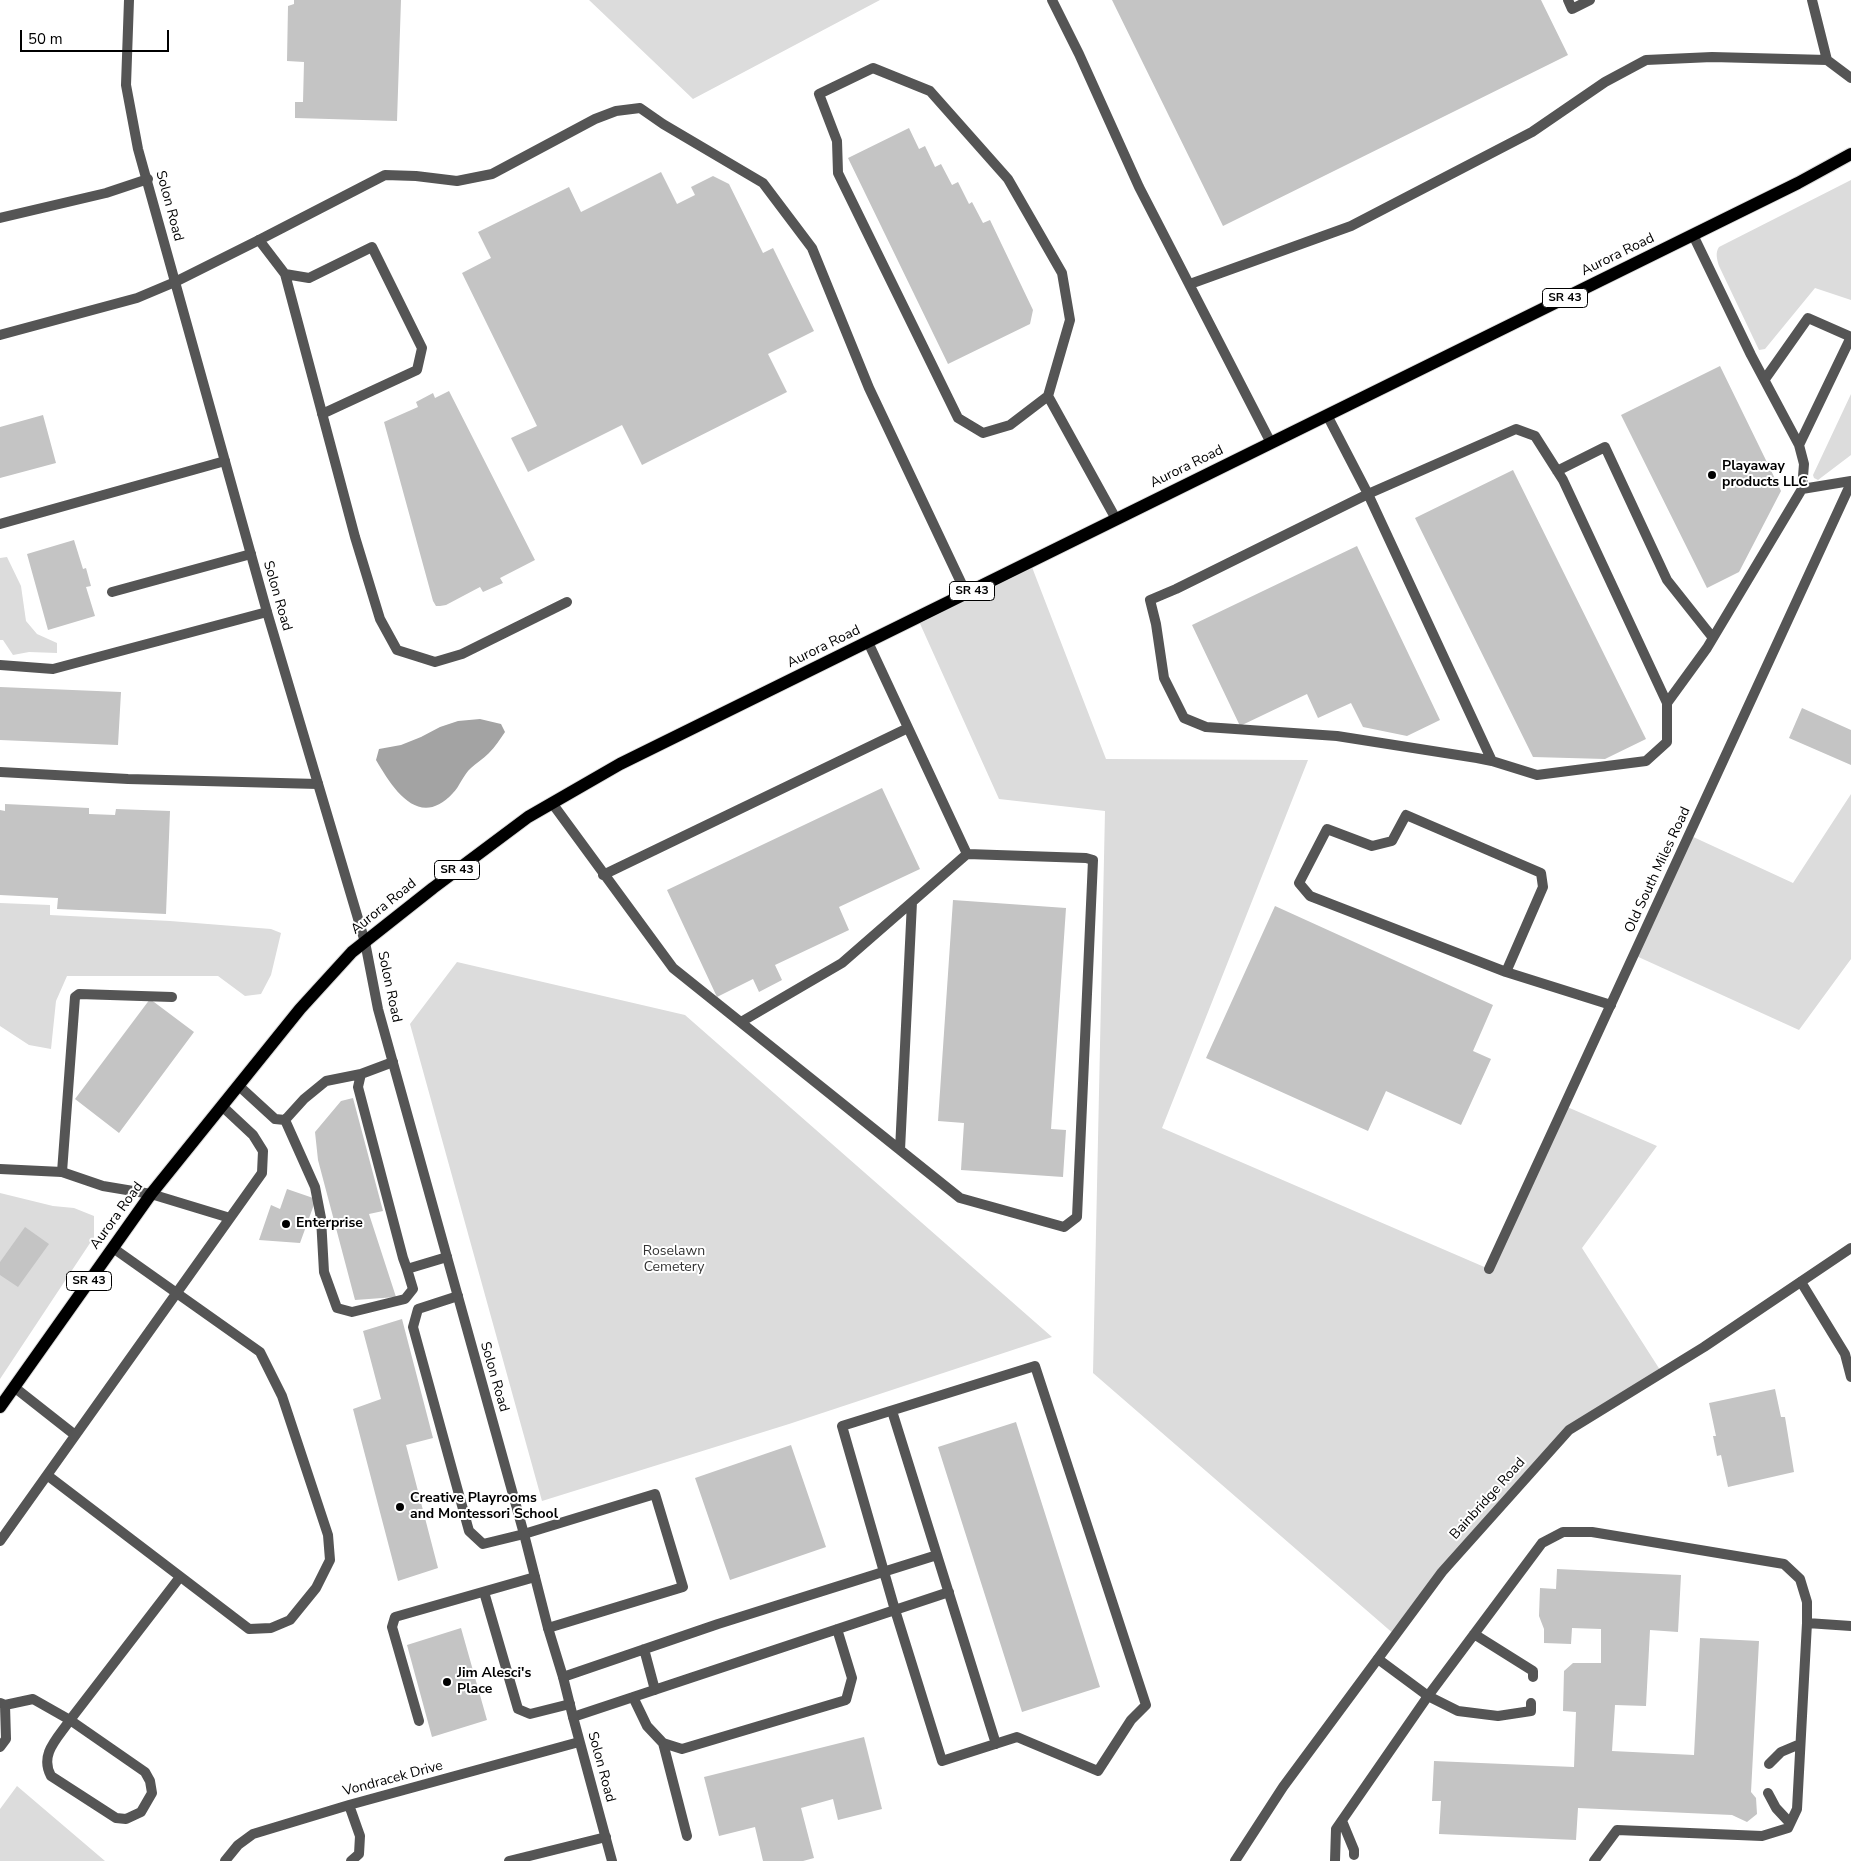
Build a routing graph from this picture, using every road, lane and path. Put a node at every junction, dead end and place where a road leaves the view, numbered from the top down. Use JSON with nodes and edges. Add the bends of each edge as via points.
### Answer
{"nodes":[{"id":1,"x":129,"y":0,"type":"edge"},
{"id":2,"x":1052,"y":0,"type":"edge"},
{"id":3,"x":1568,"y":0,"type":"edge"},
{"id":4,"x":1590,"y":0,"type":"edge"},
{"id":5,"x":1812,"y":0,"type":"edge"},
{"id":6,"x":1827,"y":60,"type":"junction"},
{"id":7,"x":1851,"y":78,"type":"edge"},
{"id":8,"x":1851,"y":154,"type":"edge"},
{"id":9,"x":148,"y":180,"type":"junction"},
{"id":10,"x":0,"y":218,"type":"edge"},
{"id":11,"x":1693,"y":235,"type":"junction"},
{"id":12,"x":259,"y":240,"type":"junction"},
{"id":13,"x":284,"y":274,"type":"junction"},
{"id":14,"x":175,"y":282,"type":"junction"},
{"id":15,"x":1190,"y":284,"type":"junction"},
{"id":16,"x":0,"y":335,"type":"edge"},
{"id":17,"x":1851,"y":337,"type":"edge"},
{"id":18,"x":1765,"y":380,"type":"junction"},
{"id":19,"x":1048,"y":396,"type":"junction"},
{"id":20,"x":322,"y":414,"type":"junction"},
{"id":21,"x":1327,"y":415,"type":"junction"},
{"id":22,"x":1271,"y":443,"type":"junction"},
{"id":23,"x":1799,"y":445,"type":"junction"},
{"id":24,"x":225,"y":461,"type":"junction"},
{"id":25,"x":1557,"y":471,"type":"junction"},
{"id":26,"x":1851,"y":482,"type":"edge"},
{"id":27,"x":1802,"y":488,"type":"junction"},
{"id":28,"x":1368,"y":494,"type":"junction"},
{"id":29,"x":1116,"y":519,"type":"junction"},
{"id":30,"x":0,"y":524,"type":"edge"},
{"id":31,"x":251,"y":554,"type":"junction"},
{"id":32,"x":112,"y":592,"type":"dead end"},
{"id":33,"x":966,"y":593,"type":"junction"},
{"id":34,"x":567,"y":602,"type":"dead end"},
{"id":35,"x":268,"y":612,"type":"junction"},
{"id":36,"x":1713,"y":638,"type":"junction"},
{"id":37,"x":868,"y":642,"type":"junction"},
{"id":38,"x":0,"y":666,"type":"edge"},
{"id":39,"x":1667,"y":702,"type":"junction"},
{"id":40,"x":908,"y":728,"type":"junction"},
{"id":41,"x":1492,"y":761,"type":"junction"},
{"id":42,"x":0,"y":772,"type":"edge"},
{"id":43,"x":318,"y":784,"type":"junction"},
{"id":44,"x":552,"y":803,"type":"junction"},
{"id":45,"x":967,"y":854,"type":"junction"},
{"id":46,"x":603,"y":875,"type":"junction"},
{"id":47,"x":912,"y":902,"type":"junction"},
{"id":48,"x":365,"y":942,"type":"junction"},
{"id":49,"x":1506,"y":972,"type":"junction"},
{"id":50,"x":172,"y":997,"type":"dead end"},
{"id":51,"x":1611,"y":1005,"type":"junction"},
{"id":52,"x":741,"y":1022,"type":"junction"},
{"id":53,"x":392,"y":1062,"type":"junction"},
{"id":54,"x":361,"y":1074,"type":"junction"},
{"id":55,"x":239,"y":1086,"type":"junction"},
{"id":56,"x":222,"y":1106,"type":"junction"},
{"id":57,"x":285,"y":1120,"type":"junction"},
{"id":58,"x":900,"y":1150,"type":"junction"},
{"id":59,"x":0,"y":1170,"type":"edge"},
{"id":60,"x":62,"y":1172,"type":"junction"},
{"id":61,"x":150,"y":1194,"type":"junction"},
{"id":62,"x":230,"y":1218,"type":"junction"},
{"id":63,"x":113,"y":1248,"type":"junction"},
{"id":64,"x":1851,"y":1248,"type":"edge"},
{"id":65,"x":447,"y":1257,"type":"junction"},
{"id":66,"x":407,"y":1269,"type":"junction"},
{"id":67,"x":1489,"y":1269,"type":"dead end"},
{"id":68,"x":1801,"y":1282,"type":"junction"},
{"id":69,"x":178,"y":1292,"type":"junction"},
{"id":70,"x":458,"y":1296,"type":"junction"},
{"id":71,"x":1851,"y":1378,"type":"edge"},
{"id":72,"x":14,"y":1387,"type":"junction"},
{"id":73,"x":0,"y":1407,"type":"edge"},
{"id":74,"x":892,"y":1411,"type":"junction"},
{"id":75,"x":75,"y":1435,"type":"junction"},
{"id":76,"x":47,"y":1475,"type":"junction"},
{"id":77,"x":524,"y":1534,"type":"junction"},
{"id":78,"x":0,"y":1541,"type":"edge"},
{"id":79,"x":937,"y":1555,"type":"junction"},
{"id":80,"x":883,"y":1572,"type":"junction"},
{"id":81,"x":180,"y":1577,"type":"junction"},
{"id":82,"x":535,"y":1577,"type":"junction"},
{"id":83,"x":484,"y":1592,"type":"junction"},
{"id":84,"x":949,"y":1592,"type":"junction"},
{"id":85,"x":895,"y":1610,"type":"junction"},
{"id":86,"x":1807,"y":1624,"type":"junction"},
{"id":87,"x":1851,"y":1626,"type":"edge"},
{"id":88,"x":548,"y":1628,"type":"junction"},
{"id":89,"x":837,"y":1629,"type":"junction"},
{"id":90,"x":1474,"y":1634,"type":"junction"},
{"id":91,"x":644,"y":1649,"type":"junction"},
{"id":92,"x":1378,"y":1659,"type":"junction"},
{"id":93,"x":563,"y":1677,"type":"junction"},
{"id":94,"x":1533,"y":1677,"type":"dead end"},
{"id":95,"x":655,"y":1690,"type":"junction"},
{"id":96,"x":1428,"y":1696,"type":"junction"},
{"id":97,"x":633,"y":1697,"type":"junction"},
{"id":98,"x":2,"y":1704,"type":"edge"},
{"id":99,"x":570,"y":1704,"type":"junction"},
{"id":100,"x":1532,"y":1704,"type":"dead end"},
{"id":101,"x":573,"y":1717,"type":"junction"},
{"id":102,"x":70,"y":1720,"type":"junction"},
{"id":103,"x":419,"y":1722,"type":"dead end"},
{"id":104,"x":579,"y":1742,"type":"junction"},
{"id":105,"x":663,"y":1743,"type":"junction"},
{"id":106,"x":996,"y":1744,"type":"junction"},
{"id":107,"x":1800,"y":1744,"type":"junction"},
{"id":108,"x":0,"y":1747,"type":"edge"},
{"id":109,"x":1769,"y":1764,"type":"dead end"},
{"id":110,"x":1768,"y":1793,"type":"dead end"},
{"id":111,"x":349,"y":1805,"type":"junction"},
{"id":112,"x":1342,"y":1821,"type":"junction"},
{"id":113,"x":1790,"y":1823,"type":"junction"},
{"id":114,"x":687,"y":1836,"type":"dead end"},
{"id":115,"x":606,"y":1837,"type":"junction"},
{"id":116,"x":1354,"y":1855,"type":"dead end"},
{"id":117,"x":547,"y":1856,"type":"edge"},
{"id":118,"x":225,"y":1861,"type":"edge"},
{"id":119,"x":351,"y":1861,"type":"edge"},
{"id":120,"x":509,"y":1861,"type":"edge"},
{"id":121,"x":612,"y":1861,"type":"edge"},
{"id":122,"x":1235,"y":1861,"type":"edge"},
{"id":123,"x":1335,"y":1861,"type":"edge"},
{"id":124,"x":1594,"y":1861,"type":"edge"}],
"edges":[{"from":1,"to":9,"type":"street","name":"Solon Road","via":[[126,85],[138,149]]},
{"from":2,"to":15,"type":"street","via":[[1139,186]]},
{"from":3,"to":4,"type":"street","via":[[1572,8]]},
{"from":5,"to":6,"type":"street"},
{"from":6,"to":7,"type":"street"},
{"from":6,"to":15,"type":"street","via":[[1712,57],[1646,60],[1605,82],[1532,132],[1351,226]]},
{"from":8,"to":11,"type":"main road","name":"Aurora Road","number":"SR 43"},
{"from":9,"to":10,"type":"street"},
{"from":9,"to":14,"type":"street","name":"Solon Road"},
{"from":11,"to":18,"type":"street"},
{"from":11,"to":21,"type":"main road","name":"Aurora Road","number":"SR 43"},
{"from":12,"to":13,"type":"street"},
{"from":12,"to":14,"type":"street"},
{"from":12,"to":33,"type":"street","via":[[385,175],[457,181],[492,174],[595,119],[616,111],[640,108],[763,183],[812,248],[869,388]]},
{"from":13,"to":20,"type":"street"},
{"from":13,"to":20,"type":"street","via":[[309,278],[372,247],[422,348],[417,370]]},
{"from":14,"to":16,"type":"street","via":[[137,298]]},
{"from":14,"to":24,"type":"street","name":"Solon Road"},
{"from":15,"to":22,"type":"street"},
{"from":17,"to":18,"type":"street","via":[[1808,318]]},
{"from":17,"to":23,"type":"street"},
{"from":18,"to":23,"type":"street"},
{"from":19,"to":19,"type":"street","via":[[1070,320],[1062,274],[1008,179],[930,91],[873,68],[819,94],[837,141],[838,173],[958,418],[983,433],[1010,425]]},
{"from":19,"to":29,"type":"street"},
{"from":20,"to":34,"type":"street","via":[[380,619],[397,650],[434,662],[462,654]]},
{"from":21,"to":22,"type":"main road","name":"Aurora Road","number":"SR 43"},
{"from":21,"to":28,"type":"street"},
{"from":22,"to":29,"type":"main road","name":"Aurora Road","number":"SR 43"},
{"from":23,"to":27,"type":"street","via":[[1804,464]]},
{"from":24,"to":30,"type":"street"},
{"from":24,"to":31,"type":"street","name":"Solon Road"},
{"from":25,"to":28,"type":"street","via":[[1535,436],[1516,429]]},
{"from":25,"to":36,"type":"street","via":[[1605,447],[1667,580]]},
{"from":25,"to":39,"type":"street"},
{"from":26,"to":27,"type":"street"},
{"from":26,"to":51,"type":"street","name":"Old South Miles Road"},
{"from":27,"to":36,"type":"street"},
{"from":28,"to":41,"type":"street"},
{"from":28,"to":41,"type":"street","via":[[1150,600],[1164,678],[1184,718],[1206,727],[1336,736]]},
{"from":29,"to":33,"type":"main road","name":"Aurora Road","number":"SR 43"},
{"from":31,"to":32,"type":"street"},
{"from":31,"to":35,"type":"street","name":"Solon Road"},
{"from":33,"to":37,"type":"main road","name":"Aurora Road","number":"SR 43"},
{"from":35,"to":38,"type":"street","via":[[52,669]]},
{"from":35,"to":43,"type":"street","name":"Solon Road"},
{"from":36,"to":39,"type":"street"},
{"from":37,"to":40,"type":"street"},
{"from":37,"to":44,"type":"main road","name":"Aurora Road","number":"SR 43","via":[[620,764]]},
{"from":39,"to":41,"type":"street","via":[[1667,742],[1646,761],[1536,775]]},
{"from":40,"to":45,"type":"street"},
{"from":40,"to":46,"type":"street"},
{"from":42,"to":43,"type":"street"},
{"from":43,"to":48,"type":"street","name":"Solon Road"},
{"from":44,"to":46,"type":"street"},
{"from":44,"to":48,"type":"main road","name":"Aurora Road","number":"SR 43","via":[[512,828]]},
{"from":45,"to":47,"type":"street"},
{"from":45,"to":58,"type":"street","via":[[1093,860],[1077,1217],[1064,1227],[960,1198]]},
{"from":46,"to":52,"type":"street","via":[[673,968]]},
{"from":47,"to":52,"type":"street","via":[[842,963]]},
{"from":47,"to":58,"type":"street"},
{"from":48,"to":53,"type":"street","name":"Solon Road"},
{"from":48,"to":55,"type":"main road","name":"Aurora Road","number":"SR 43","via":[[300,1009]]},
{"from":49,"to":49,"type":"street","via":[[1310,896],[1299,883],[1327,829],[1372,846],[1392,841],[1406,814],[1541,873],[1542,887]]},
{"from":49,"to":51,"type":"street"},
{"from":50,"to":60,"type":"street","via":[[79,994],[75,997]]},
{"from":51,"to":67,"type":"street","name":"Old South Miles Road"},
{"from":52,"to":58,"type":"street"},
{"from":53,"to":54,"type":"street"},
{"from":53,"to":65,"type":"street","name":"Solon Road"},
{"from":54,"to":57,"type":"street","via":[[326,1081]]},
{"from":54,"to":66,"type":"street","via":[[358,1087]]},
{"from":55,"to":56,"type":"main road","name":"Aurora Road","number":"SR 43"},
{"from":55,"to":57,"type":"street","via":[[275,1119]]},
{"from":56,"to":61,"type":"main road","name":"Aurora Road","number":"SR 43"},
{"from":56,"to":62,"type":"street","via":[[254,1135],[263,1152],[262,1173]]},
{"from":57,"to":66,"type":"street","via":[[315,1187],[321,1218],[324,1272],[337,1308],[352,1312],[405,1299],[413,1288]]},
{"from":59,"to":60,"type":"street"},
{"from":60,"to":61,"type":"street","via":[[103,1186]]},
{"from":61,"to":62,"type":"street"},
{"from":61,"to":63,"type":"main road","name":"Aurora Road","number":"SR 43"},
{"from":62,"to":69,"type":"street"},
{"from":63,"to":69,"type":"street"},
{"from":63,"to":72,"type":"main road","name":"Aurora Road","number":"SR 43"},
{"from":64,"to":68,"type":"street","name":"Bainbridge Road"},
{"from":65,"to":66,"type":"street"},
{"from":65,"to":70,"type":"street","name":"Solon Road"},
{"from":68,"to":71,"type":"street","via":[[1845,1354]]},
{"from":68,"to":92,"type":"street","name":"Bainbridge Road","via":[[1569,1430],[1442,1572]]},
{"from":69,"to":75,"type":"street"},
{"from":69,"to":81,"type":"street","via":[[260,1352],[282,1396],[328,1535],[330,1560],[316,1588],[290,1620],[271,1628],[249,1629]]},
{"from":70,"to":77,"type":"street","name":"Solon Road"},
{"from":70,"to":77,"type":"street","via":[[418,1309],[413,1328],[469,1531],[484,1544]]},
{"from":72,"to":73,"type":"main road","name":"Aurora Road","number":"SR 43"},
{"from":72,"to":75,"type":"street"},
{"from":74,"to":79,"type":"street"},
{"from":74,"to":80,"type":"street","via":[[842,1426]]},
{"from":74,"to":106,"type":"street","via":[[1035,1366],[1146,1705],[1131,1720],[1098,1772],[1017,1737]]},
{"from":75,"to":76,"type":"street"},
{"from":76,"to":78,"type":"street"},
{"from":76,"to":81,"type":"street"},
{"from":77,"to":82,"type":"street","name":"Solon Road"},
{"from":77,"to":88,"type":"street","via":[[655,1494],[683,1587]]},
{"from":79,"to":80,"type":"street"},
{"from":79,"to":84,"type":"street"},
{"from":80,"to":85,"type":"street"},
{"from":80,"to":91,"type":"street"},
{"from":81,"to":102,"type":"street"},
{"from":82,"to":83,"type":"street"},
{"from":82,"to":88,"type":"street","name":"Solon Road"},
{"from":83,"to":99,"type":"street","via":[[518,1709],[530,1714]]},
{"from":83,"to":103,"type":"street","via":[[395,1617],[392,1627]]},
{"from":84,"to":85,"type":"street"},
{"from":84,"to":106,"type":"street"},
{"from":85,"to":89,"type":"street"},
{"from":85,"to":106,"type":"street","via":[[942,1761]]},
{"from":86,"to":87,"type":"street"},
{"from":86,"to":90,"type":"street","via":[[1807,1602],[1800,1579],[1784,1564],[1592,1532],[1562,1532],[1542,1543]]},
{"from":86,"to":107,"type":"street"},
{"from":88,"to":93,"type":"street","name":"Solon Road"},
{"from":89,"to":95,"type":"street"},
{"from":89,"to":105,"type":"street","via":[[852,1678],[846,1700],[682,1748]]},
{"from":90,"to":94,"type":"street","via":[[1533,1671]]},
{"from":90,"to":96,"type":"street"},
{"from":91,"to":93,"type":"street"},
{"from":91,"to":95,"type":"street"},
{"from":92,"to":96,"type":"street"},
{"from":92,"to":122,"type":"street","name":"Bainbridge Road","via":[[1283,1787]]},
{"from":93,"to":99,"type":"street","name":"Solon Road"},
{"from":95,"to":97,"type":"street"},
{"from":96,"to":100,"type":"street","via":[[1458,1711],[1498,1716],[1531,1711]]},
{"from":96,"to":112,"type":"street"},
{"from":97,"to":101,"type":"street"},
{"from":97,"to":105,"type":"street","via":[[647,1726]]},
{"from":98,"to":102,"type":"street","via":[[33,1699]]},
{"from":98,"to":108,"type":"street","via":[[6,1739]]},
{"from":99,"to":101,"type":"street","name":"Solon Road"},
{"from":101,"to":104,"type":"street","name":"Solon Road"},
{"from":102,"to":102,"type":"street","via":[[47,1756],[46,1767],[52,1776],[116,1818],[126,1819],[140,1812],[152,1793],[145,1772]]},
{"from":104,"to":111,"type":"street","name":"Vondracek Drive"},
{"from":104,"to":115,"type":"street","name":"Solon Road"},
{"from":105,"to":114,"type":"street"},
{"from":107,"to":109,"type":"street","via":[[1781,1752]]},
{"from":107,"to":113,"type":"street","via":[[1797,1809]]},
{"from":110,"to":113,"type":"street"},
{"from":111,"to":118,"type":"street","name":"Vondracek Drive","via":[[253,1834]]},
{"from":111,"to":119,"type":"street","via":[[360,1836],[359,1854]]},
{"from":112,"to":116,"type":"street"},
{"from":112,"to":123,"type":"street","via":[[1336,1829]]},
{"from":113,"to":124,"type":"street","via":[[1788,1828],[1762,1836],[1617,1830]]},
{"from":115,"to":117,"type":"street"},
{"from":115,"to":121,"type":"street","name":"Solon Road"},
{"from":117,"to":120,"type":"street"}]}
